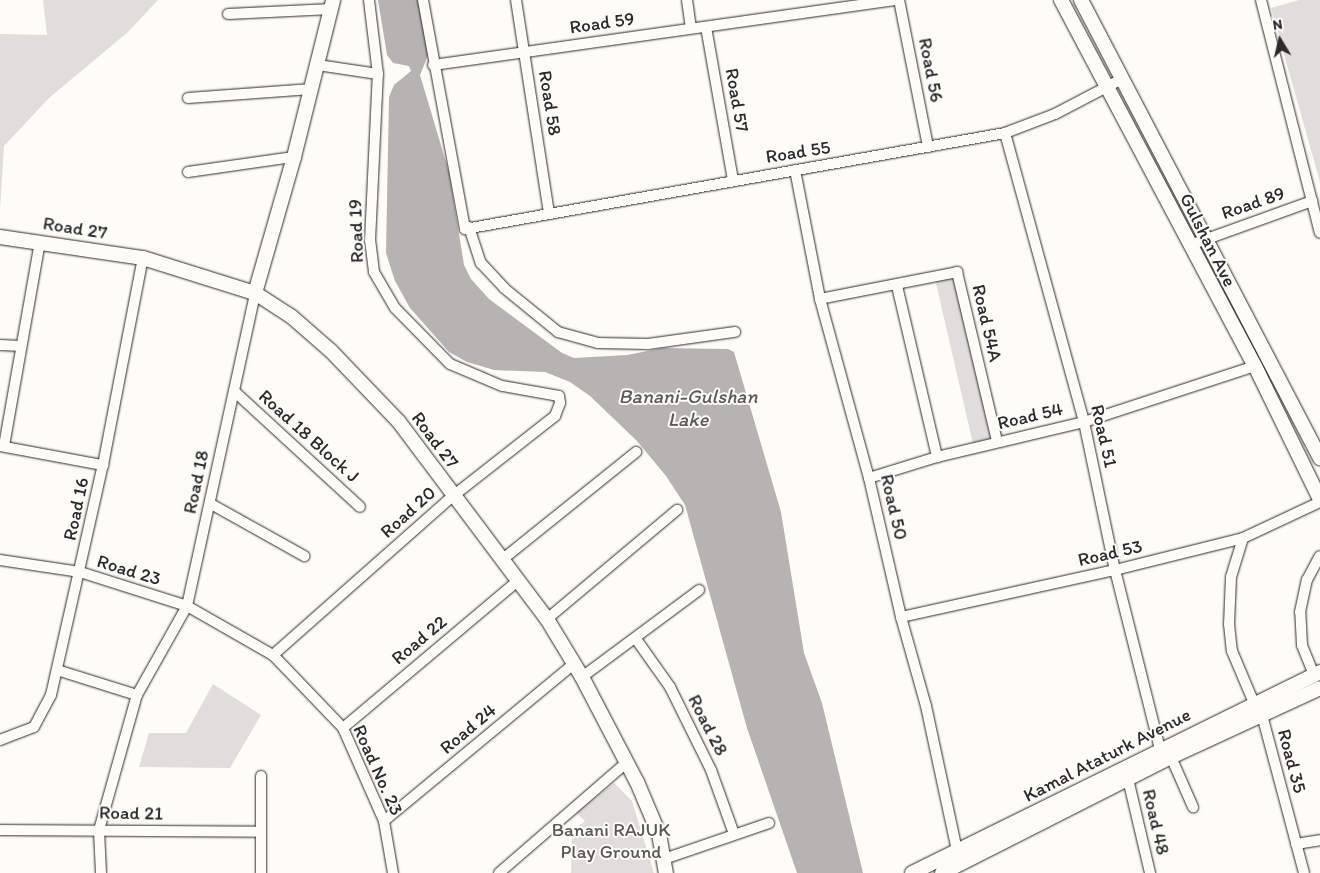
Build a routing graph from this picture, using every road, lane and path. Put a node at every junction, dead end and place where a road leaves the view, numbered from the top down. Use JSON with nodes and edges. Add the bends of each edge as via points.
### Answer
{"nodes":[{"id":1,"x":369,"y":0,"type":"edge"},
{"id":2,"x":423,"y":0,"type":"edge"},
{"id":3,"x":516,"y":0,"type":"edge"},
{"id":4,"x":687,"y":0,"type":"edge"},
{"id":5,"x":895,"y":0,"type":"edge"},
{"id":6,"x":899,"y":0,"type":"edge"},
{"id":7,"x":1061,"y":0,"type":"edge"},
{"id":8,"x":1081,"y":0,"type":"edge"},
{"id":9,"x":1261,"y":0,"type":"edge"},
{"id":10,"x":333,"y":4,"type":"edge"},
{"id":11,"x":228,"y":14,"type":"dead end"},
{"id":12,"x":706,"y":27,"type":"junction"},
{"id":13,"x":691,"y":28,"type":"junction"},
{"id":14,"x":524,"y":52,"type":"junction"},
{"id":15,"x":318,"y":65,"type":"junction"},
{"id":16,"x":434,"y":65,"type":"junction"},
{"id":17,"x":378,"y":74,"type":"junction"},
{"id":18,"x":1122,"y":79,"type":"junction"},
{"id":19,"x":1108,"y":86,"type":"junction"},
{"id":20,"x":312,"y":89,"type":"junction"},
{"id":21,"x":188,"y":98,"type":"dead end"},
{"id":22,"x":1005,"y":133,"type":"junction"},
{"id":23,"x":928,"y":148,"type":"junction"},
{"id":24,"x":294,"y":157,"type":"junction"},
{"id":25,"x":795,"y":170,"type":"junction"},
{"id":26,"x":188,"y":172,"type":"dead end"},
{"id":27,"x":733,"y":180,"type":"junction"},
{"id":28,"x":1312,"y":202,"type":"junction"},
{"id":29,"x":549,"y":212,"type":"junction"},
{"id":30,"x":467,"y":228,"type":"junction"},
{"id":31,"x":1320,"y":233,"type":"edge"},
{"id":32,"x":0,"y":237,"type":"edge"},
{"id":33,"x":1205,"y":238,"type":"junction"},
{"id":34,"x":40,"y":242,"type":"junction"},
{"id":35,"x":1190,"y":245,"type":"junction"},
{"id":36,"x":143,"y":258,"type":"junction"},
{"id":37,"x":897,"y":286,"type":"junction"},
{"id":38,"x":255,"y":293,"type":"junction"},
{"id":39,"x":820,"y":299,"type":"junction"},
{"id":40,"x":735,"y":332,"type":"dead end"},
{"id":41,"x":0,"y":345,"type":"edge"},
{"id":42,"x":21,"y":346,"type":"junction"},
{"id":43,"x":1255,"y":366,"type":"junction"},
{"id":44,"x":234,"y":391,"type":"junction"},
{"id":45,"x":559,"y":396,"type":"joint"},
{"id":46,"x":1084,"y":422,"type":"junction"},
{"id":47,"x":998,"y":441,"type":"junction"},
{"id":48,"x":1317,"y":444,"type":"edge"},
{"id":49,"x":2,"y":446,"type":"edge"},
{"id":50,"x":636,"y":452,"type":"dead end"},
{"id":51,"x":937,"y":457,"type":"junction"},
{"id":52,"x":1320,"y":458,"type":"edge"},
{"id":53,"x":103,"y":465,"type":"junction"},
{"id":54,"x":869,"y":478,"type":"junction"},
{"id":55,"x":453,"y":496,"type":"junction"},
{"id":56,"x":1320,"y":500,"type":"edge"},
{"id":57,"x":211,"y":504,"type":"junction"},
{"id":58,"x":360,"y":507,"type":"dead end"},
{"id":59,"x":677,"y":510,"type":"dead end"},
{"id":60,"x":1243,"y":538,"type":"junction"},
{"id":61,"x":304,"y":556,"type":"dead end"},
{"id":62,"x":1320,"y":556,"type":"edge"},
{"id":63,"x":502,"y":559,"type":"junction"},
{"id":64,"x":0,"y":560,"type":"edge"},
{"id":65,"x":1116,"y":570,"type":"junction"},
{"id":66,"x":80,"y":572,"type":"junction"},
{"id":67,"x":519,"y":580,"type":"junction"},
{"id":68,"x":699,"y":590,"type":"dead end"},
{"id":69,"x":188,"y":606,"type":"junction"},
{"id":70,"x":901,"y":617,"type":"junction"},
{"id":71,"x":547,"y":620,"type":"junction"},
{"id":72,"x":636,"y":639,"type":"junction"},
{"id":73,"x":273,"y":655,"type":"junction"},
{"id":74,"x":574,"y":664,"type":"junction"},
{"id":75,"x":57,"y":670,"type":"junction"},
{"id":76,"x":582,"y":677,"type":"junction"},
{"id":77,"x":1318,"y":678,"type":"edge"},
{"id":78,"x":137,"y":695,"type":"junction"},
{"id":79,"x":1254,"y":703,"type":"junction"},
{"id":80,"x":1262,"y":715,"type":"junction"},
{"id":81,"x":343,"y":728,"type":"junction"},
{"id":82,"x":0,"y":740,"type":"edge"},
{"id":83,"x":1166,"y":753,"type":"junction"},
{"id":84,"x":627,"y":762,"type":"junction"},
{"id":85,"x":261,"y":776,"type":"dead end"},
{"id":86,"x":1128,"y":779,"type":"junction"},
{"id":87,"x":1193,"y":807,"type":"dead end"},
{"id":88,"x":384,"y":821,"type":"junction"},
{"id":89,"x":770,"y":823,"type":"dead end"},
{"id":90,"x":0,"y":830,"type":"edge"},
{"id":91,"x":100,"y":830,"type":"junction"},
{"id":92,"x":261,"y":832,"type":"junction"},
{"id":93,"x":734,"y":834,"type":"junction"},
{"id":94,"x":1320,"y":840,"type":"edge"},
{"id":95,"x":1296,"y":844,"type":"junction"},
{"id":96,"x":664,"y":859,"type":"junction"},
{"id":97,"x":951,"y":864,"type":"edge"},
{"id":98,"x":100,"y":873,"type":"edge"},
{"id":99,"x":261,"y":873,"type":"edge"},
{"id":100,"x":393,"y":873,"type":"edge"},
{"id":101,"x":499,"y":873,"type":"edge"},
{"id":102,"x":666,"y":873,"type":"edge"},
{"id":103,"x":912,"y":873,"type":"edge"},
{"id":104,"x":1150,"y":873,"type":"edge"},
{"id":105,"x":1304,"y":873,"type":"edge"}],
"edges":[{"from":1,"to":17,"type":"street","name":"Road 19"},
{"from":2,"to":16,"type":"street"},
{"from":3,"to":14,"type":"street","name":"Road 58"},
{"from":4,"to":13,"type":"street"},
{"from":5,"to":12,"type":"street","name":"Road 59"},
{"from":6,"to":23,"type":"street","name":"Road 56"},
{"from":7,"to":19,"type":"street","name":"Gulshan Ave"},
{"from":8,"to":18,"type":"street","name":"Gulshan Ave"},
{"from":9,"to":28,"type":"street"},
{"from":10,"to":11,"type":"street"},
{"from":10,"to":15,"type":"street","name":"Road 18"},
{"from":12,"to":13,"type":"street","name":"Road 59"},
{"from":12,"to":27,"type":"street","name":"Road 57"},
{"from":13,"to":14,"type":"street","name":"Road 59"},
{"from":14,"to":16,"type":"street","name":"Road 59"},
{"from":14,"to":29,"type":"street","name":"Road 58"},
{"from":15,"to":17,"type":"street"},
{"from":15,"to":20,"type":"street","name":"Road 18"},
{"from":16,"to":30,"type":"street"},
{"from":17,"to":45,"type":"street","name":"Road 19","via":[[370,241],[374,272],[390,301],[450,364],[502,386]]},
{"from":18,"to":19,"type":"street","name":"Road 55"},
{"from":18,"to":33,"type":"street","name":"Gulshan Ave"},
{"from":19,"to":22,"type":"street","name":"Road 55","via":[[1055,114]]},
{"from":19,"to":35,"type":"street","name":"Gulshan Ave"},
{"from":20,"to":21,"type":"street"},
{"from":20,"to":24,"type":"street","name":"Road 18"},
{"from":22,"to":23,"type":"street","name":"Road 55"},
{"from":22,"to":46,"type":"street","name":"Road 51"},
{"from":23,"to":25,"type":"street","name":"Road 55"},
{"from":24,"to":26,"type":"street"},
{"from":24,"to":38,"type":"street","name":"Road 18"},
{"from":25,"to":27,"type":"street","name":"Road 55"},
{"from":25,"to":39,"type":"street","name":"Road 50"},
{"from":27,"to":29,"type":"street","name":"Road 55"},
{"from":28,"to":31,"type":"street"},
{"from":28,"to":33,"type":"street","name":"Road 89"},
{"from":29,"to":30,"type":"street","name":"Road 55"},
{"from":30,"to":40,"type":"street","via":[[481,263],[504,288],[558,332],[598,343],[648,344]]},
{"from":32,"to":34,"type":"street","name":"Road 27"},
{"from":33,"to":35,"type":"street","name":"Road 89"},
{"from":33,"to":48,"type":"street","name":"Gulshan Ave"},
{"from":34,"to":36,"type":"street","name":"Road 27"},
{"from":34,"to":42,"type":"street"},
{"from":35,"to":43,"type":"street","name":"Gulshan Ave"},
{"from":36,"to":38,"type":"street","name":"Road 27"},
{"from":36,"to":53,"type":"street","name":"Road 16"},
{"from":37,"to":39,"type":"street","name":"Road 54A"},
{"from":37,"to":47,"type":"street","name":"Road 54A","via":[[957,272]]},
{"from":37,"to":51,"type":"street"},
{"from":38,"to":44,"type":"street","name":"Road 18"},
{"from":38,"to":55,"type":"street","name":"Road 27","via":[[292,317],[361,381],[399,422]]},
{"from":39,"to":54,"type":"street","name":"Road 50"},
{"from":41,"to":42,"type":"street"},
{"from":42,"to":49,"type":"street"},
{"from":43,"to":46,"type":"street","name":"Road 54"},
{"from":43,"to":56,"type":"street","name":"Gulshan Ave"},
{"from":44,"to":57,"type":"street","name":"Road 18"},
{"from":44,"to":58,"type":"street","name":"Road 18 Block J"},
{"from":45,"to":55,"type":"street","name":"Road 20","via":[[559,411],[555,416]]},
{"from":46,"to":47,"type":"street","name":"Road 54"},
{"from":46,"to":65,"type":"street","name":"Road 51"},
{"from":47,"to":51,"type":"street","name":"Road 54"},
{"from":48,"to":52,"type":"street","name":"Gulshan Ave"},
{"from":49,"to":53,"type":"street"},
{"from":50,"to":63,"type":"street"},
{"from":51,"to":54,"type":"street","name":"Road 54"},
{"from":53,"to":66,"type":"street","name":"Road 16"},
{"from":54,"to":70,"type":"street","name":"Road 50"},
{"from":55,"to":63,"type":"street","name":"Road 27"},
{"from":55,"to":73,"type":"street","name":"Road 20"},
{"from":56,"to":60,"type":"street","name":"Road 53"},
{"from":57,"to":61,"type":"street"},
{"from":57,"to":69,"type":"street","name":"Road 18"},
{"from":59,"to":71,"type":"street"},
{"from":60,"to":65,"type":"street","name":"Road 53"},
{"from":60,"to":79,"type":"street","via":[[1231,576],[1229,624],[1232,651]]},
{"from":62,"to":77,"type":"street","via":[[1307,580],[1300,612],[1302,645]]},
{"from":63,"to":67,"type":"street","name":"Road 27"},
{"from":64,"to":66,"type":"street","name":"Road 23"},
{"from":65,"to":70,"type":"street","name":"Road 53"},
{"from":65,"to":83,"type":"street","name":"Road 51"},
{"from":66,"to":69,"type":"street","name":"Road 23"},
{"from":66,"to":75,"type":"street","name":"Road 16"},
{"from":67,"to":71,"type":"street","name":"Road 27"},
{"from":67,"to":81,"type":"street","name":"Road 22"},
{"from":68,"to":72,"type":"street"},
{"from":69,"to":73,"type":"street","name":"Road No. 23"},
{"from":69,"to":78,"type":"street","name":"Road 18"},
{"from":70,"to":97,"type":"street","name":"Road 50","via":[[926,706]]},
{"from":71,"to":74,"type":"street","name":"Road 27"},
{"from":72,"to":76,"type":"street"},
{"from":72,"to":93,"type":"street","name":"Road 28","via":[[670,687],[707,761]]},
{"from":73,"to":81,"type":"street","name":"Road No. 23"},
{"from":74,"to":76,"type":"street","name":"Road 27"},
{"from":74,"to":88,"type":"street","name":"Road 24"},
{"from":75,"to":78,"type":"street"},
{"from":75,"to":82,"type":"street","name":"Road 16","via":[[51,694],[34,727]]},
{"from":76,"to":84,"type":"street","name":"Road 27"},
{"from":77,"to":79,"type":"street","name":"Kamal Ataturk Avenue"},
{"from":77,"to":80,"type":"street","name":"Kamal Ataturk Avenue"},
{"from":78,"to":91,"type":"street","name":"Road 18"},
{"from":79,"to":83,"type":"street","name":"Kamal Ataturk Avenue"},
{"from":80,"to":83,"type":"street","name":"Kamal Ataturk Avenue"},
{"from":80,"to":95,"type":"street","name":"Road 35"},
{"from":81,"to":88,"type":"street","name":"Road No. 23"},
{"from":83,"to":86,"type":"street","name":"Kamal Ataturk Avenue"},
{"from":83,"to":87,"type":"street","name":"Road 51"},
{"from":83,"to":97,"type":"street","name":"Kamal Ataturk Avenue"},
{"from":84,"to":96,"type":"street","name":"Road 27","via":[[659,834]]},
{"from":84,"to":101,"type":"street"},
{"from":85,"to":92,"type":"street"},
{"from":86,"to":97,"type":"street","name":"Kamal Ataturk Avenue"},
{"from":86,"to":104,"type":"street","name":"Road 48"},
{"from":88,"to":100,"type":"street","name":"Road No. 23"},
{"from":89,"to":93,"type":"street"},
{"from":90,"to":91,"type":"street","name":"Road 21"},
{"from":91,"to":92,"type":"street","name":"Road 21"},
{"from":91,"to":98,"type":"street","name":"Road 18"},
{"from":92,"to":99,"type":"street"},
{"from":93,"to":96,"type":"street"},
{"from":94,"to":95,"type":"street"},
{"from":95,"to":105,"type":"street","name":"Road 35"},
{"from":96,"to":102,"type":"street","name":"Road 27"},
{"from":97,"to":103,"type":"street","name":"Kamal Ataturk Avenue"}]}
